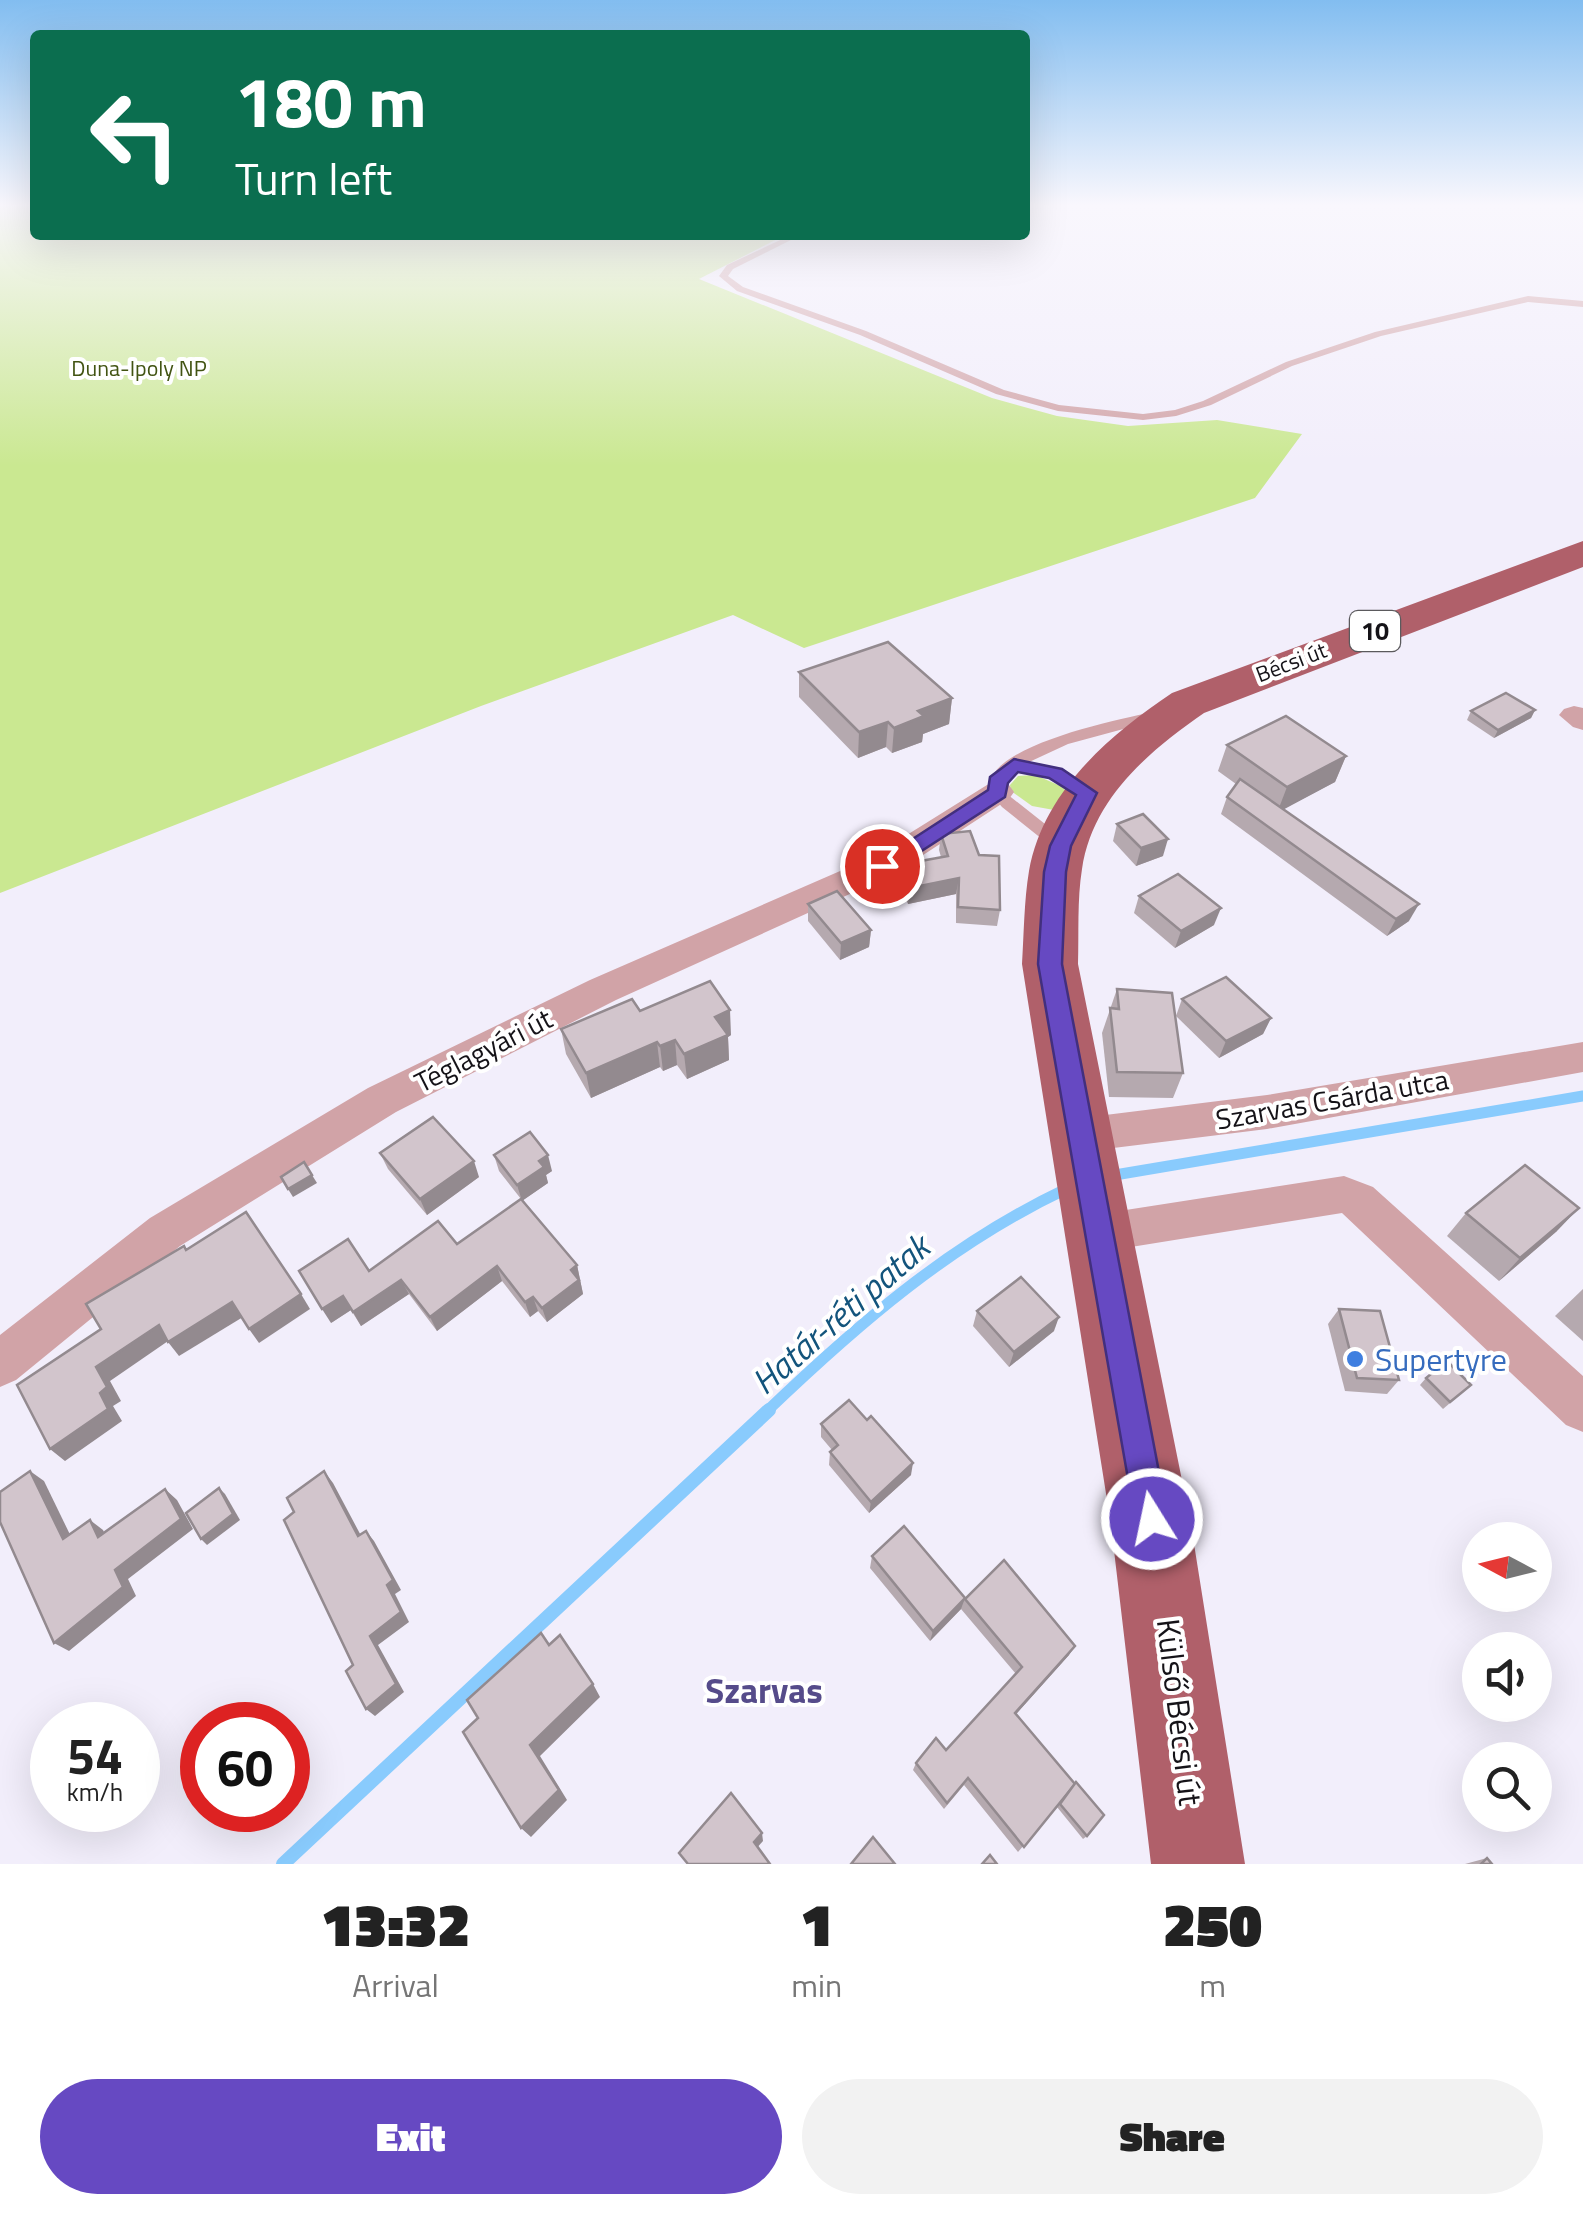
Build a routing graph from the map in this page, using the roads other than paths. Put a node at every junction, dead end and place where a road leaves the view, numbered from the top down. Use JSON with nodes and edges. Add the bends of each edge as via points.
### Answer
{"nodes":[{"id":1,"x":753,"y":292,"type":"edge"},
{"id":2,"x":1571,"y":292,"type":"edge"},
{"id":3,"x":1562,"y":300,"type":"junction"},
{"id":4,"x":1583,"y":304,"type":"edge"},
{"id":5,"x":1583,"y":553,"type":"edge"},
{"id":6,"x":1169,"y":713,"type":"junction"},
{"id":7,"x":1006,"y":779,"type":"junction"},
{"id":8,"x":1065,"y":822,"type":"junction"},
{"id":9,"x":1583,"y":1057,"type":"edge"},
{"id":10,"x":1081,"y":1135,"type":"junction"},
{"id":11,"x":1100,"y":1233,"type":"junction"},
{"id":12,"x":0,"y":1364,"type":"edge"},
{"id":13,"x":1583,"y":1408,"type":"edge"},
{"id":14,"x":1198,"y":1864,"type":"edge"}],
"edges":[{"from":1,"to":3,"type":"lane","via":[[1000,392],[1105,416],[1176,413],[1378,334],[1528,299]]},
{"from":2,"to":3,"type":"lane"},
{"from":3,"to":4,"type":"lane"},
{"from":5,"to":6,"type":"main road","name":"Bécsi út","number":"10"},
{"from":6,"to":7,"type":"lane","via":[[1037,751]]},
{"from":6,"to":8,"type":"main road","number":"10","via":[[1122,752]]},
{"from":7,"to":8,"type":"lane","via":[[1006,803]]},
{"from":7,"to":8,"type":"lane","via":[[1055,773]]},
{"from":7,"to":12,"type":"street","name":"Téglagyári út","via":[[882,866],[603,990],[382,1100],[166,1232]]},
{"from":8,"to":10,"type":"main road","name":"Külső Bécsi út","via":[[1050,964]]},
{"from":9,"to":10,"type":"street","name":"Szarvas Csárda utca","via":[[1268,1112]]},
{"from":10,"to":11,"type":"main road","name":"Külső Bécsi út"},
{"from":11,"to":13,"type":"street","via":[[1344,1194]]},
{"from":11,"to":14,"type":"main road","name":"Külső Bécsi út","via":[[1163,1583]]}]}
